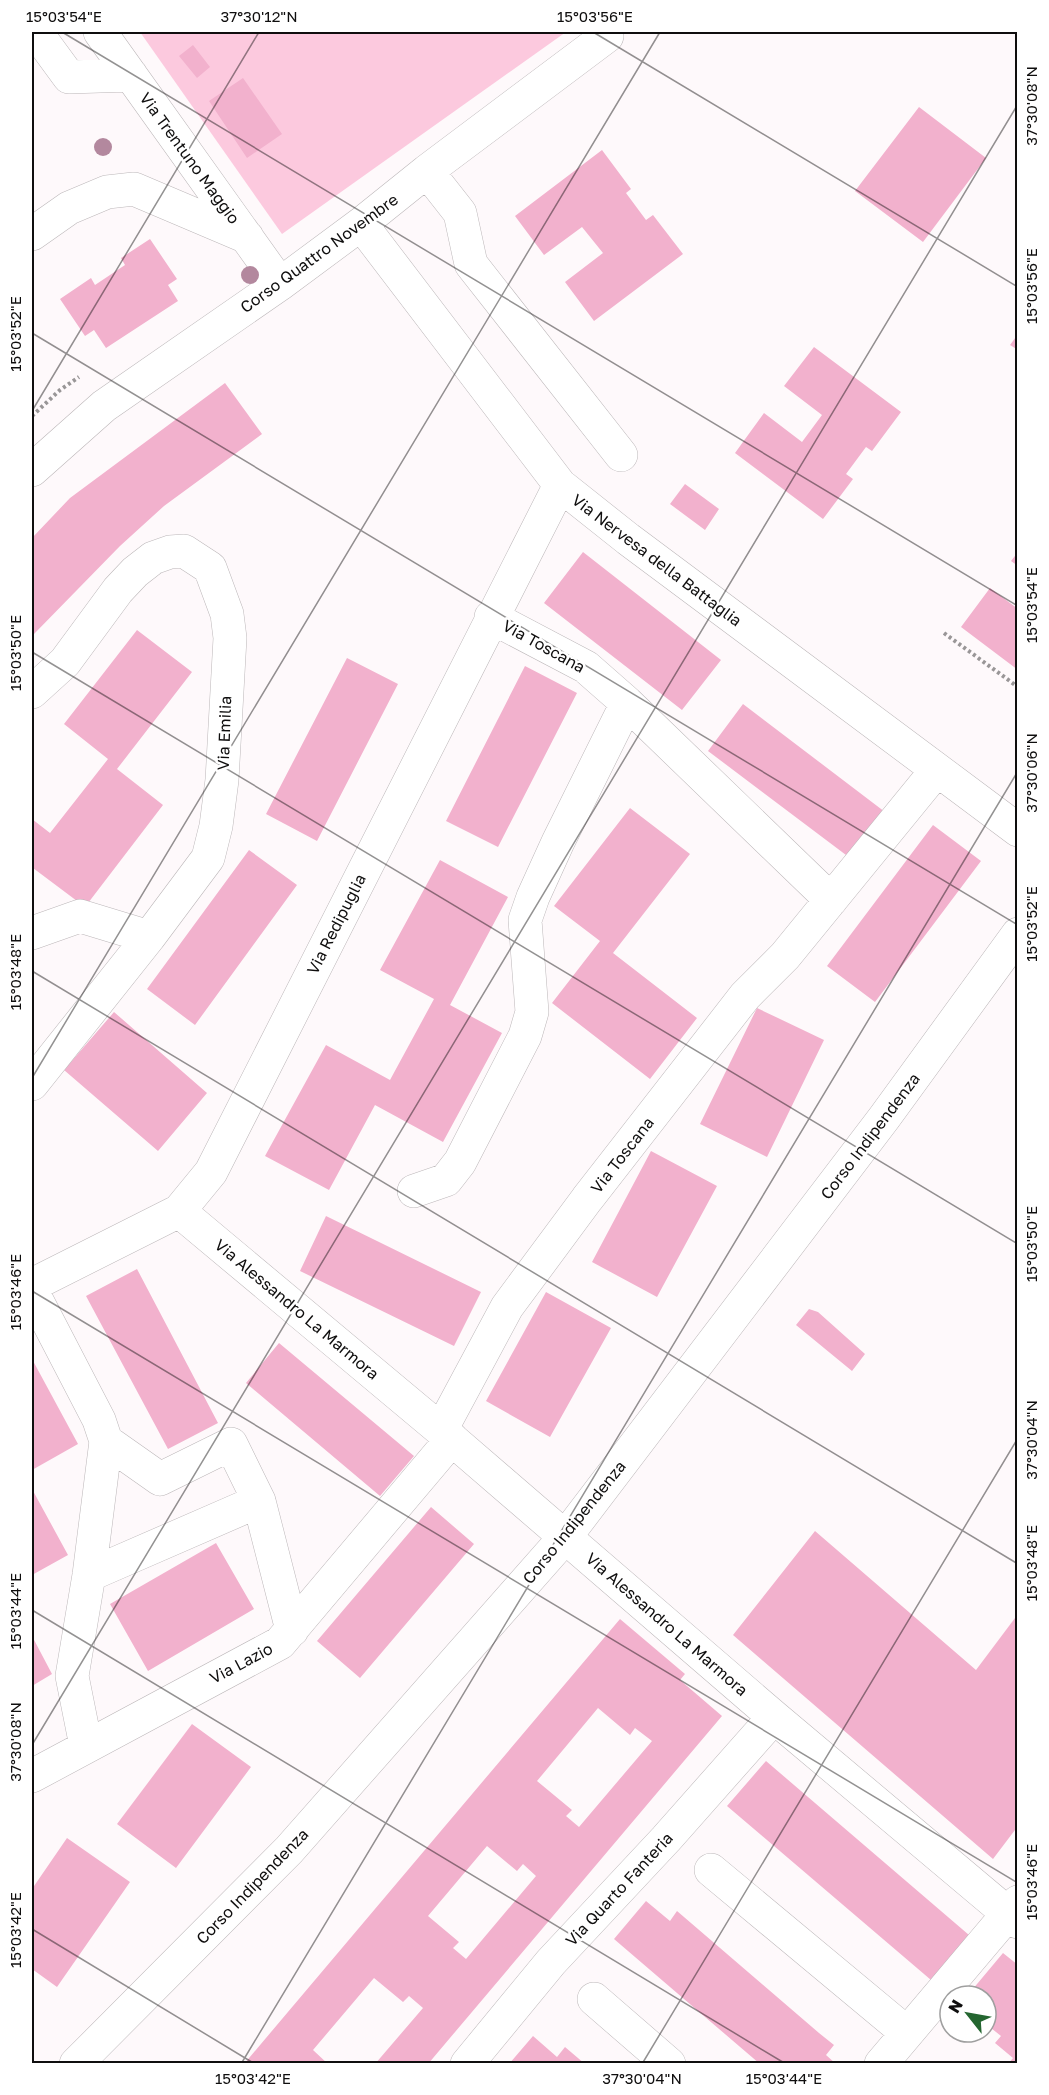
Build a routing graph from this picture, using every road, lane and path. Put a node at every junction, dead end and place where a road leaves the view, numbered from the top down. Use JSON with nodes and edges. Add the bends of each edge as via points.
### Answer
{"nodes":[{"id":1,"x":36,"y":32,"type":"edge"},
{"id":2,"x":100,"y":32,"type":"edge"},
{"id":3,"x":607,"y":36,"type":"dead end"},
{"id":4,"x":131,"y":75,"type":"junction"},
{"id":5,"x":427,"y":171,"type":"junction"},
{"id":6,"x":361,"y":224,"type":"junction"},
{"id":7,"x":32,"y":234,"type":"edge"},
{"id":8,"x":247,"y":237,"type":"junction"},
{"id":9,"x":280,"y":284,"type":"junction"},
{"id":10,"x":621,"y":455,"type":"dead end"},
{"id":11,"x":32,"y":470,"type":"edge"},
{"id":12,"x":560,"y":485,"type":"junction"},
{"id":13,"x":491,"y":617,"type":"junction"},
{"id":14,"x":944,"y":633,"type":"dead end"},
{"id":15,"x":1017,"y":687,"type":"edge"},
{"id":16,"x":32,"y":692,"type":"edge"},
{"id":17,"x":627,"y":703,"type":"junction"},
{"id":18,"x":936,"y":771,"type":"junction"},
{"id":19,"x":1017,"y":830,"type":"edge"},
{"id":20,"x":831,"y":900,"type":"junction"},
{"id":21,"x":32,"y":933,"type":"edge"},
{"id":22,"x":1017,"y":934,"type":"edge"},
{"id":23,"x":149,"y":937,"type":"junction"},
{"id":24,"x":32,"y":1084,"type":"edge"},
{"id":25,"x":414,"y":1191,"type":"dead end"},
{"id":26,"x":179,"y":1211,"type":"junction"},
{"id":27,"x":32,"y":1285,"type":"edge"},
{"id":28,"x":32,"y":1291,"type":"edge"},
{"id":29,"x":446,"y":1434,"type":"junction"},
{"id":30,"x":106,"y":1441,"type":"junction"},
{"id":31,"x":259,"y":1501,"type":"junction"},
{"id":32,"x":566,"y":1536,"type":"junction"},
{"id":33,"x":89,"y":1575,"type":"junction"},
{"id":34,"x":292,"y":1630,"type":"junction"},
{"id":35,"x":774,"y":1717,"type":"junction"},
{"id":36,"x":86,"y":1746,"type":"junction"},
{"id":37,"x":32,"y":1776,"type":"edge"},
{"id":38,"x":711,"y":1870,"type":"dead end"},
{"id":39,"x":1014,"y":1913,"type":"edge"},
{"id":40,"x":594,"y":2000,"type":"dead end"},
{"id":41,"x":907,"y":2033,"type":"junction"},
{"id":42,"x":77,"y":2063,"type":"edge"},
{"id":43,"x":467,"y":2064,"type":"edge"},
{"id":44,"x":669,"y":2064,"type":"edge"},
{"id":45,"x":881,"y":2064,"type":"edge"}],
"edges":[{"from":1,"to":4,"type":"street","via":[[69,77]]},
{"from":2,"to":4,"type":"street","name":"Via Trentuno Maggio"},
{"from":3,"to":5,"type":"street","name":"Corso Quattro Novembre"},
{"from":4,"to":8,"type":"street","name":"Via Trentuno Maggio"},
{"from":5,"to":6,"type":"street","name":"Corso Quattro Novembre"},
{"from":5,"to":10,"type":"street","via":[[460,213],[471,264]]},
{"from":6,"to":9,"type":"street","name":"Corso Quattro Novembre"},
{"from":6,"to":12,"type":"street","name":"Via Nervesa della Battaglia"},
{"from":7,"to":8,"type":"street","via":[[69,208],[107,192],[134,189]]},
{"from":8,"to":9,"type":"street","name":"Via Trentuno Maggio"},
{"from":9,"to":11,"type":"street","name":"Corso Quattro Novembre","via":[[104,406]]},
{"from":12,"to":13,"type":"street","name":"Via Redipuglia"},
{"from":12,"to":18,"type":"street","name":"Via Nervesa della Battaglia"},
{"from":13,"to":17,"type":"street","name":"Via Toscana","via":[[586,667]]},
{"from":13,"to":26,"type":"street","name":"Via Redipuglia","via":[[211,1172]]},
{"from":14,"to":15,"type":"path"},
{"from":16,"to":23,"type":"street","name":"Via Emilia","via":[[65,662],[118,590],[153,558],[184,551],[210,568],[227,614],[230,638],[216,826],[208,858]]},
{"from":17,"to":20,"type":"street","name":"Via Toscana"},
{"from":17,"to":25,"type":"street","via":[[558,842],[525,920],[532,1012],[525,1036],[460,1162],[446,1180]]},
{"from":18,"to":19,"type":"street","name":"Via Nervesa della Battaglia"},
{"from":18,"to":20,"type":"street","name":"Via Toscana"},
{"from":20,"to":29,"type":"street","name":"Via Toscana","via":[[785,956],[745,996],[514,1298]]},
{"from":21,"to":23,"type":"street","via":[[80,916]]},
{"from":22,"to":32,"type":"street","name":"Corso Indipendenza","via":[[884,1118]]},
{"from":23,"to":24,"type":"street","name":"Via Emilia"},
{"from":26,"to":27,"type":"street","name":"Via Redipuglia"},
{"from":26,"to":29,"type":"street","name":"Via Alessandro La Marmora"},
{"from":28,"to":30,"type":"street","via":[[99,1420]]},
{"from":29,"to":32,"type":"street","name":"Via Alessandro La Marmora"},
{"from":29,"to":34,"type":"street","name":"Via Lazio"},
{"from":30,"to":31,"type":"street","via":[[160,1479],[231,1443]]},
{"from":30,"to":33,"type":"street"},
{"from":31,"to":33,"type":"street"},
{"from":31,"to":34,"type":"street"},
{"from":32,"to":35,"type":"street","name":"Via Alessandro La Marmora"},
{"from":32,"to":42,"type":"street","name":"Corso Indipendenza","via":[[290,1850]]},
{"from":33,"to":36,"type":"street","via":[[72,1676]]},
{"from":34,"to":36,"type":"street","name":"Via Lazio","via":[[280,1643]]},
{"from":35,"to":39,"type":"street","name":"Via Alessandro La Marmora"},
{"from":35,"to":43,"type":"street","name":"Via Quarto Fanteria","via":[[551,1962]]},
{"from":36,"to":37,"type":"street","name":"Via Lazio"},
{"from":38,"to":41,"type":"street"},
{"from":39,"to":41,"type":"street"},
{"from":40,"to":44,"type":"street"},
{"from":41,"to":45,"type":"street"}]}
